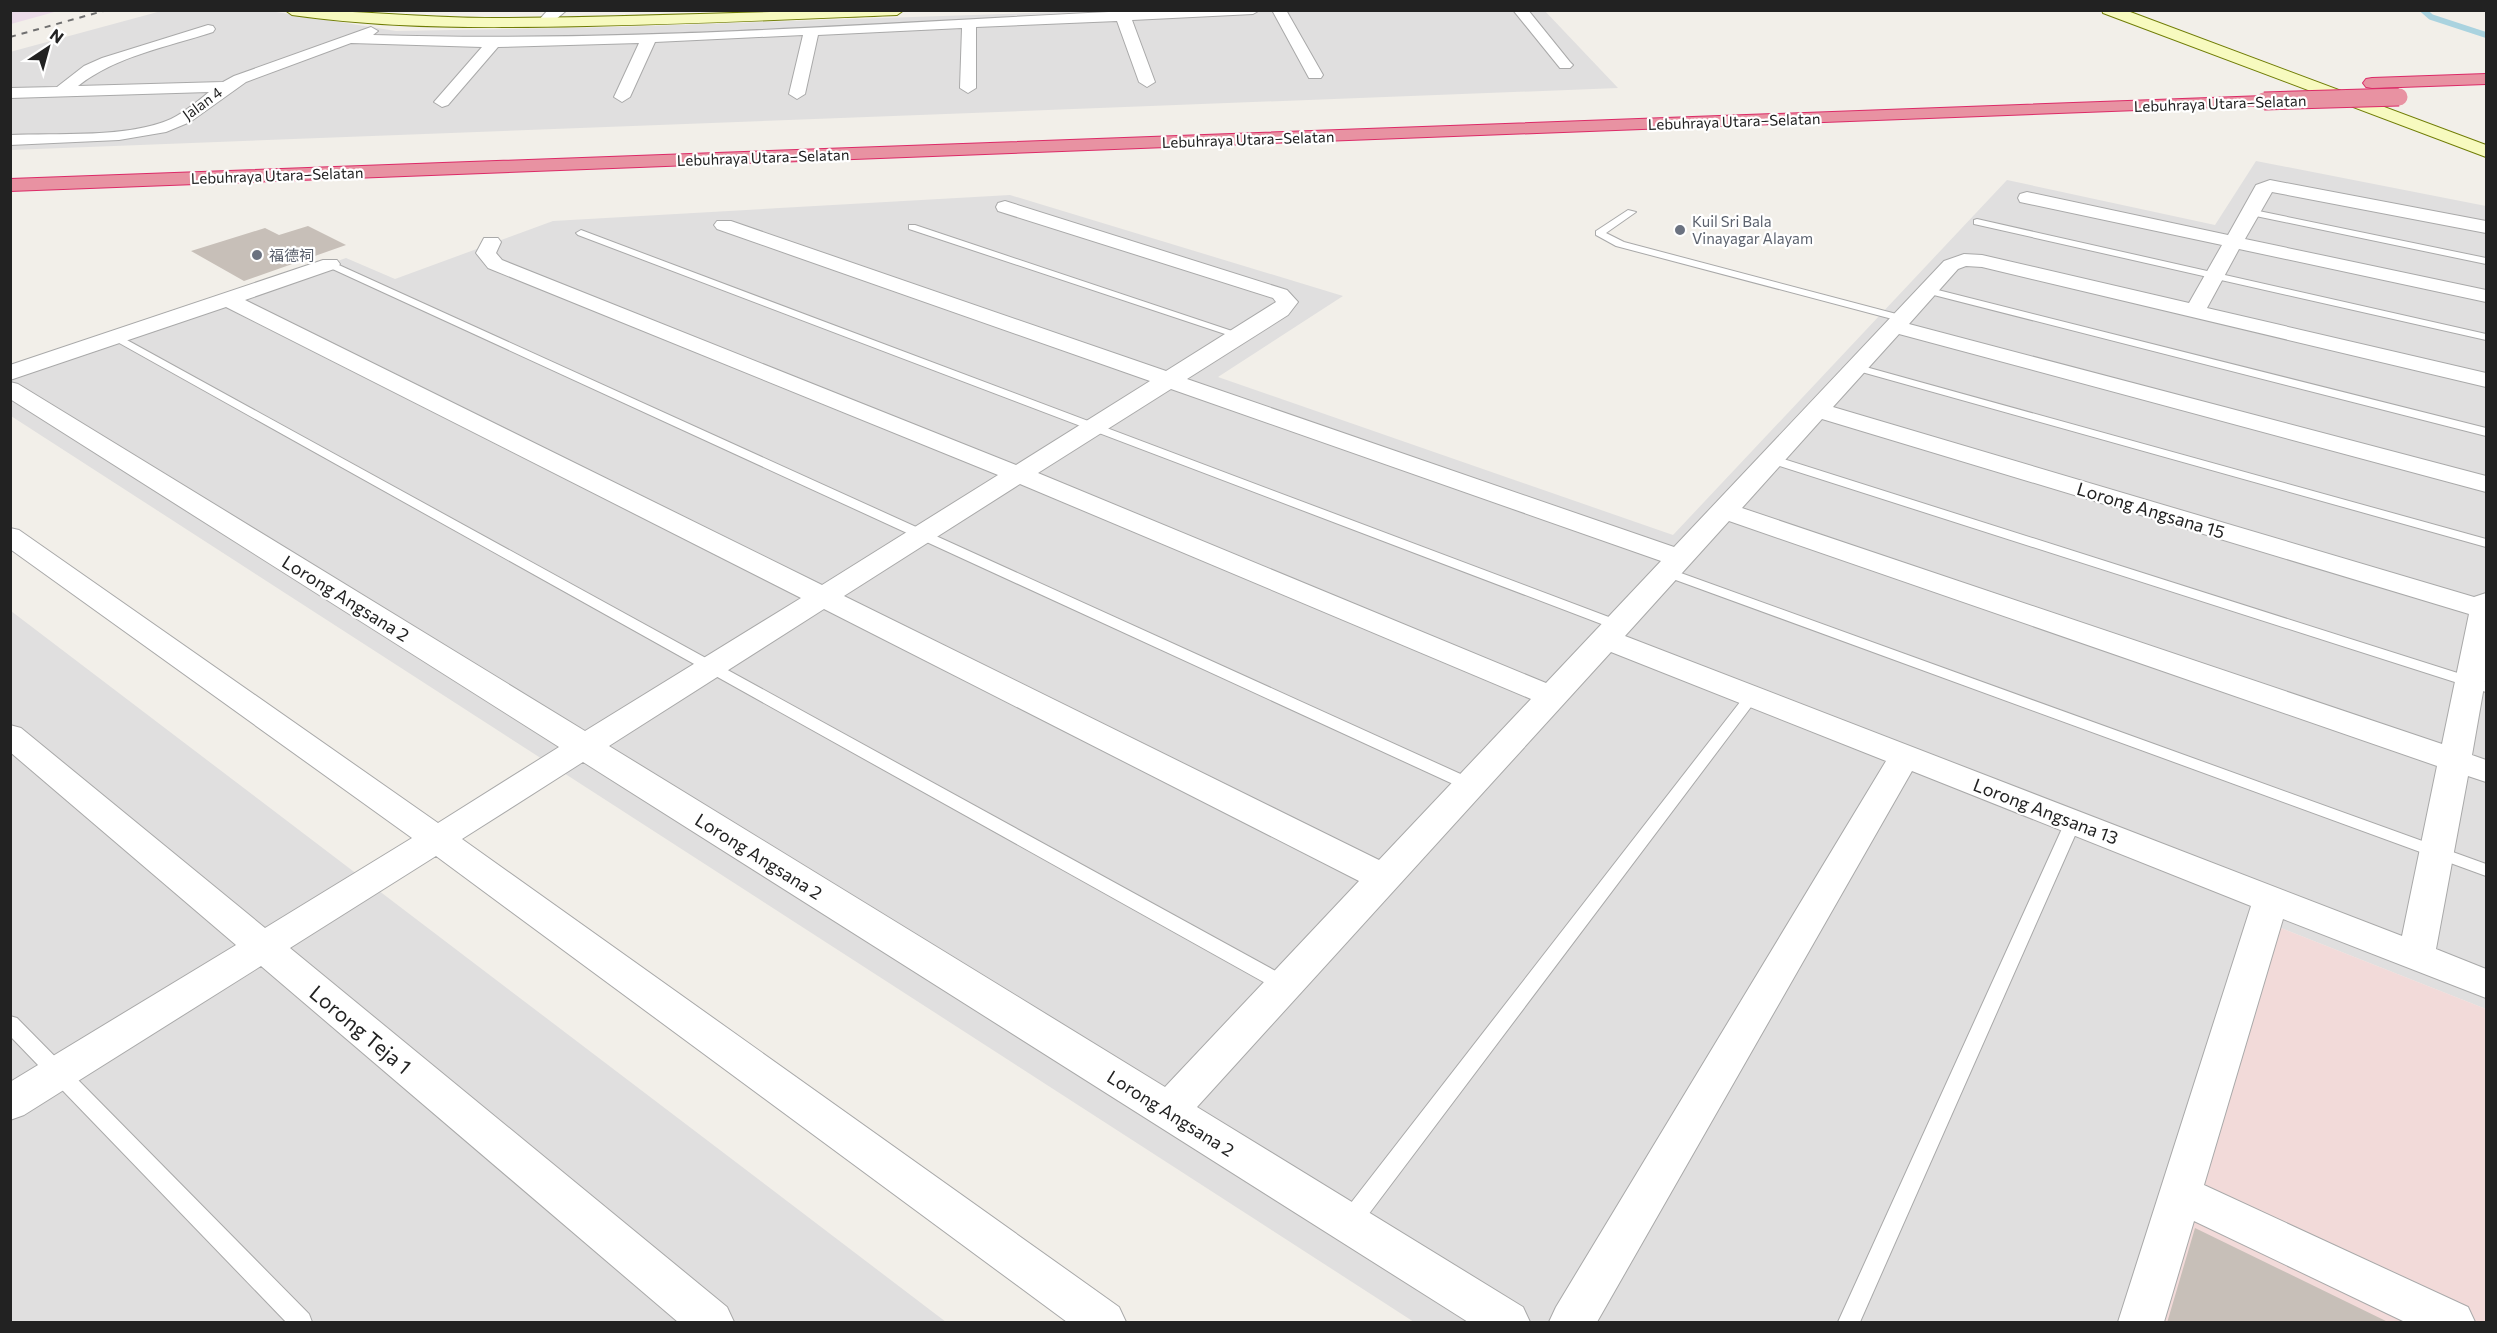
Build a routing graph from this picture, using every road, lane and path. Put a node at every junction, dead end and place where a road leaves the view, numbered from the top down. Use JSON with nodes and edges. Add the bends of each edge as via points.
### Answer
{"nodes":[{"id":1,"x":292,"y":10,"type":"edge"},
{"id":2,"x":576,"y":10,"type":"edge"},
{"id":3,"x":897,"y":10,"type":"edge"},
{"id":4,"x":1253,"y":10,"type":"edge"},
{"id":5,"x":1279,"y":10,"type":"edge"},
{"id":6,"x":1520,"y":10,"type":"edge"},
{"id":7,"x":2109,"y":10,"type":"edge"},
{"id":8,"x":562,"y":14,"type":"edge"},
{"id":9,"x":546,"y":16,"type":"edge"},
{"id":10,"x":1123,"y":16,"type":"junction"},
{"id":11,"x":640,"y":21,"type":"junction"},
{"id":12,"x":392,"y":22,"type":"junction"},
{"id":13,"x":969,"y":23,"type":"junction"},
{"id":14,"x":208,"y":29,"type":"dead end"},
{"id":15,"x":811,"y":31,"type":"junction"},
{"id":16,"x":352,"y":39,"type":"junction"},
{"id":17,"x":649,"y":39,"type":"junction"},
{"id":18,"x":494,"y":43,"type":"junction"},
{"id":19,"x":1565,"y":65,"type":"dead end"},
{"id":20,"x":1315,"y":75,"type":"dead end"},
{"id":21,"x":2487,"y":79,"type":"edge"},
{"id":22,"x":1147,"y":82,"type":"dead end"},
{"id":23,"x":225,"y":87,"type":"junction"},
{"id":24,"x":968,"y":88,"type":"dead end"},
{"id":25,"x":62,"y":91,"type":"junction"},
{"id":26,"x":10,"y":93,"type":"edge"},
{"id":27,"x":2487,"y":93,"type":"edge"},
{"id":28,"x":797,"y":94,"type":"dead end"},
{"id":29,"x":622,"y":97,"type":"dead end"},
{"id":30,"x":442,"y":102,"type":"dead end"},
{"id":31,"x":10,"y":140,"type":"edge"},
{"id":32,"x":2487,"y":151,"type":"edge"},
{"id":33,"x":10,"y":170,"type":"edge"},
{"id":34,"x":10,"y":185,"type":"edge"},
{"id":35,"x":2027,"y":198,"type":"dead end"},
{"id":36,"x":1005,"y":207,"type":"dead end"},
{"id":37,"x":1631,"y":212,"type":"dead end"},
{"id":38,"x":2249,"y":212,"type":"junction"},
{"id":39,"x":1977,"y":222,"type":"dead end"},
{"id":40,"x":724,"y":225,"type":"dead end"},
{"id":41,"x":912,"y":227,"type":"dead end"},
{"id":42,"x":2487,"y":227,"type":"edge"},
{"id":43,"x":580,"y":233,"type":"dead end"},
{"id":44,"x":491,"y":242,"type":"dead end"},
{"id":45,"x":2233,"y":242,"type":"junction"},
{"id":46,"x":2487,"y":261,"type":"edge"},
{"id":47,"x":330,"y":264,"type":"joint"},
{"id":48,"x":2215,"y":275,"type":"junction"},
{"id":49,"x":1926,"y":290,"type":"junction"},
{"id":50,"x":2487,"y":296,"type":"edge"},
{"id":51,"x":227,"y":298,"type":"junction"},
{"id":52,"x":2194,"y":311,"type":"junction"},
{"id":53,"x":1897,"y":322,"type":"junction"},
{"id":54,"x":1238,"y":335,"type":"junction"},
{"id":55,"x":116,"y":337,"type":"junction"},
{"id":56,"x":2487,"y":337,"type":"edge"},
{"id":57,"x":1855,"y":367,"type":"junction"},
{"id":58,"x":10,"y":373,"type":"edge"},
{"id":59,"x":1169,"y":379,"type":"junction"},
{"id":60,"x":2487,"y":380,"type":"edge"},
{"id":61,"x":10,"y":389,"type":"edge"},
{"id":62,"x":1816,"y":410,"type":"junction"},
{"id":63,"x":1091,"y":428,"type":"junction"},
{"id":64,"x":2487,"y":432,"type":"edge"},
{"id":65,"x":1771,"y":459,"type":"junction"},
{"id":66,"x":1017,"y":474,"type":"junction"},
{"id":67,"x":2487,"y":484,"type":"edge"},
{"id":68,"x":1723,"y":510,"type":"junction"},
{"id":69,"x":921,"y":534,"type":"junction"},
{"id":70,"x":10,"y":536,"type":"edge"},
{"id":71,"x":2487,"y":543,"type":"edge"},
{"id":72,"x":1673,"y":565,"type":"junction"},
{"id":73,"x":822,"y":596,"type":"junction"},
{"id":74,"x":2486,"y":606,"type":"edge"},
{"id":75,"x":1611,"y":632,"type":"junction"},
{"id":76,"x":710,"y":666,"type":"junction"},
{"id":77,"x":2479,"y":685,"type":"edge"},
{"id":78,"x":1551,"y":696,"type":"junction"},
{"id":79,"x":1752,"y":696,"type":"junction"},
{"id":80,"x":10,"y":735,"type":"edge"},
{"id":81,"x":583,"y":746,"type":"junction"},
{"id":82,"x":1905,"y":756,"type":"junction"},
{"id":83,"x":2455,"y":760,"type":"junction"},
{"id":84,"x":2487,"y":771,"type":"edge"},
{"id":85,"x":1470,"y":784,"type":"junction"},
{"id":86,"x":2073,"y":822,"type":"junction"},
{"id":87,"x":437,"y":839,"type":"junction"},
{"id":88,"x":2437,"y":853,"type":"junction"},
{"id":89,"x":2487,"y":870,"type":"edge"},
{"id":90,"x":1384,"y":878,"type":"junction"},
{"id":91,"x":2271,"y":899,"type":"junction"},
{"id":92,"x":263,"y":947,"type":"junction"},
{"id":93,"x":2415,"y":956,"type":"junction"},
{"id":94,"x":2487,"y":984,"type":"edge"},
{"id":95,"x":1284,"y":985,"type":"junction"},
{"id":96,"x":10,"y":1023,"type":"edge"},
{"id":97,"x":59,"y":1073,"type":"junction"},
{"id":98,"x":10,"y":1103,"type":"edge"},
{"id":99,"x":1168,"y":1111,"type":"junction"},
{"id":100,"x":2182,"y":1195,"type":"junction"},
{"id":101,"x":1348,"y":1224,"type":"junction"},
{"id":102,"x":301,"y":1323,"type":"edge"},
{"id":103,"x":711,"y":1323,"type":"edge"},
{"id":104,"x":1102,"y":1323,"type":"edge"},
{"id":105,"x":1507,"y":1323,"type":"edge"},
{"id":106,"x":1572,"y":1323,"type":"edge"},
{"id":107,"x":1849,"y":1323,"type":"edge"},
{"id":108,"x":2141,"y":1323,"type":"edge"},
{"id":109,"x":2452,"y":1323,"type":"edge"}],
"edges":[{"from":1,"to":12,"type":"main road"},
{"from":2,"to":11,"type":"main road"},
{"from":3,"to":11,"type":"main road"},
{"from":4,"to":10,"type":"street"},
{"from":5,"to":20,"type":"street"},
{"from":6,"to":19,"type":"street"},
{"from":7,"to":32,"type":"main road"},
{"from":8,"to":9,"type":"main road"},
{"from":8,"to":11,"type":"main road"},
{"from":9,"to":12,"type":"main road","via":[[467,24]]},
{"from":10,"to":13,"type":"street"},
{"from":10,"to":22,"type":"street"},
{"from":12,"to":16,"type":"street","name":"Jalan 4"},
{"from":13,"to":15,"type":"street"},
{"from":13,"to":24,"type":"street"},
{"from":14,"to":25,"type":"street","via":[[107,61]]},
{"from":15,"to":17,"type":"street"},
{"from":15,"to":28,"type":"street"},
{"from":16,"to":18,"type":"street"},
{"from":16,"to":23,"type":"street","name":"Jalan 4"},
{"from":17,"to":18,"type":"street"},
{"from":17,"to":29,"type":"street"},
{"from":18,"to":30,"type":"street"},
{"from":21,"to":33,"type":"highway","name":"Lebuhraya Utara–Selatan"},
{"from":23,"to":25,"type":"street"},
{"from":23,"to":31,"type":"street","name":"Jalan 4","via":[[175,123],[159,128],[127,134]]},
{"from":25,"to":26,"type":"street"},
{"from":27,"to":34,"type":"highway","name":"Lebuhraya Utara–Selatan","bridge":true},
{"from":35,"to":45,"type":"street"},
{"from":36,"to":54,"type":"street","via":[[1280,294],[1287,302]]},
{"from":37,"to":53,"type":"lane","via":[[1599,233],[1620,244]]},
{"from":38,"to":42,"type":"street","via":[[2263,189],[2270,186]]},
{"from":38,"to":45,"type":"street"},
{"from":38,"to":46,"type":"lane"},
{"from":39,"to":48,"type":"lane"},
{"from":40,"to":59,"type":"street"},
{"from":41,"to":54,"type":"lane"},
{"from":43,"to":63,"type":"lane"},
{"from":44,"to":66,"type":"street","via":[[486,253],[495,264]]},
{"from":45,"to":48,"type":"street"},
{"from":45,"to":50,"type":"street"},
{"from":47,"to":51,"type":"street"},
{"from":47,"to":69,"type":"lane"},
{"from":48,"to":52,"type":"street"},
{"from":48,"to":56,"type":"lane"},
{"from":49,"to":52,"type":"street","via":[[1951,265],[1964,260],[1982,261]]},
{"from":49,"to":53,"type":"street"},
{"from":49,"to":64,"type":"lane"},
{"from":51,"to":55,"type":"street"},
{"from":51,"to":73,"type":"street"},
{"from":52,"to":60,"type":"street"},
{"from":53,"to":57,"type":"street"},
{"from":53,"to":67,"type":"street"},
{"from":54,"to":59,"type":"street"},
{"from":55,"to":58,"type":"street"},
{"from":55,"to":76,"type":"lane"},
{"from":57,"to":62,"type":"street"},
{"from":57,"to":71,"type":"lane"},
{"from":59,"to":63,"type":"street"},
{"from":59,"to":72,"type":"street"},
{"from":61,"to":81,"type":"street","name":"Lorong Angsana 2"},
{"from":62,"to":65,"type":"street"},
{"from":62,"to":74,"type":"street","name":"Lorong Angsana 15"},
{"from":63,"to":66,"type":"street"},
{"from":63,"to":75,"type":"lane"},
{"from":65,"to":68,"type":"street"},
{"from":65,"to":77,"type":"lane"},
{"from":66,"to":69,"type":"street"},
{"from":66,"to":78,"type":"street"},
{"from":68,"to":72,"type":"street"},
{"from":68,"to":83,"type":"street"},
{"from":69,"to":73,"type":"street"},
{"from":69,"to":85,"type":"lane"},
{"from":70,"to":87,"type":"street"},
{"from":72,"to":75,"type":"street"},
{"from":72,"to":88,"type":"lane"},
{"from":73,"to":76,"type":"street"},
{"from":73,"to":90,"type":"street"},
{"from":74,"to":77,"type":"street"},
{"from":75,"to":78,"type":"street"},
{"from":75,"to":79,"type":"street","name":"Lorong Angsana 13"},
{"from":76,"to":81,"type":"street"},
{"from":76,"to":95,"type":"lane"},
{"from":77,"to":83,"type":"street"},
{"from":78,"to":85,"type":"street"},
{"from":79,"to":82,"type":"street","name":"Lorong Angsana 13"},
{"from":79,"to":101,"type":"lane"},
{"from":80,"to":92,"type":"street","name":"Lorong Teja 1"},
{"from":81,"to":87,"type":"street"},
{"from":81,"to":99,"type":"street","name":"Lorong Angsana 2"},
{"from":82,"to":86,"type":"street","name":"Lorong Angsana 13"},
{"from":82,"to":106,"type":"street"},
{"from":83,"to":84,"type":"street"},
{"from":83,"to":88,"type":"street"},
{"from":85,"to":90,"type":"street"},
{"from":86,"to":91,"type":"street","name":"Lorong Angsana 13"},
{"from":86,"to":107,"type":"lane"},
{"from":87,"to":92,"type":"street"},
{"from":87,"to":104,"type":"street"},
{"from":88,"to":89,"type":"lane"},
{"from":88,"to":93,"type":"street"},
{"from":90,"to":95,"type":"street"},
{"from":91,"to":93,"type":"street","name":"Lorong Angsana 13"},
{"from":91,"to":100,"type":"street"},
{"from":92,"to":97,"type":"street"},
{"from":92,"to":103,"type":"street","name":"Lorong Teja 1"},
{"from":93,"to":94,"type":"street","name":"Lorong Angsana 13"},
{"from":95,"to":99,"type":"street"},
{"from":96,"to":97,"type":"lane"},
{"from":97,"to":98,"type":"street"},
{"from":97,"to":102,"type":"lane"},
{"from":99,"to":101,"type":"street","name":"Lorong Angsana 2"},
{"from":100,"to":108,"type":"street"},
{"from":100,"to":109,"type":"street"},
{"from":101,"to":105,"type":"street","name":"Lorong Angsana 2"}]}
